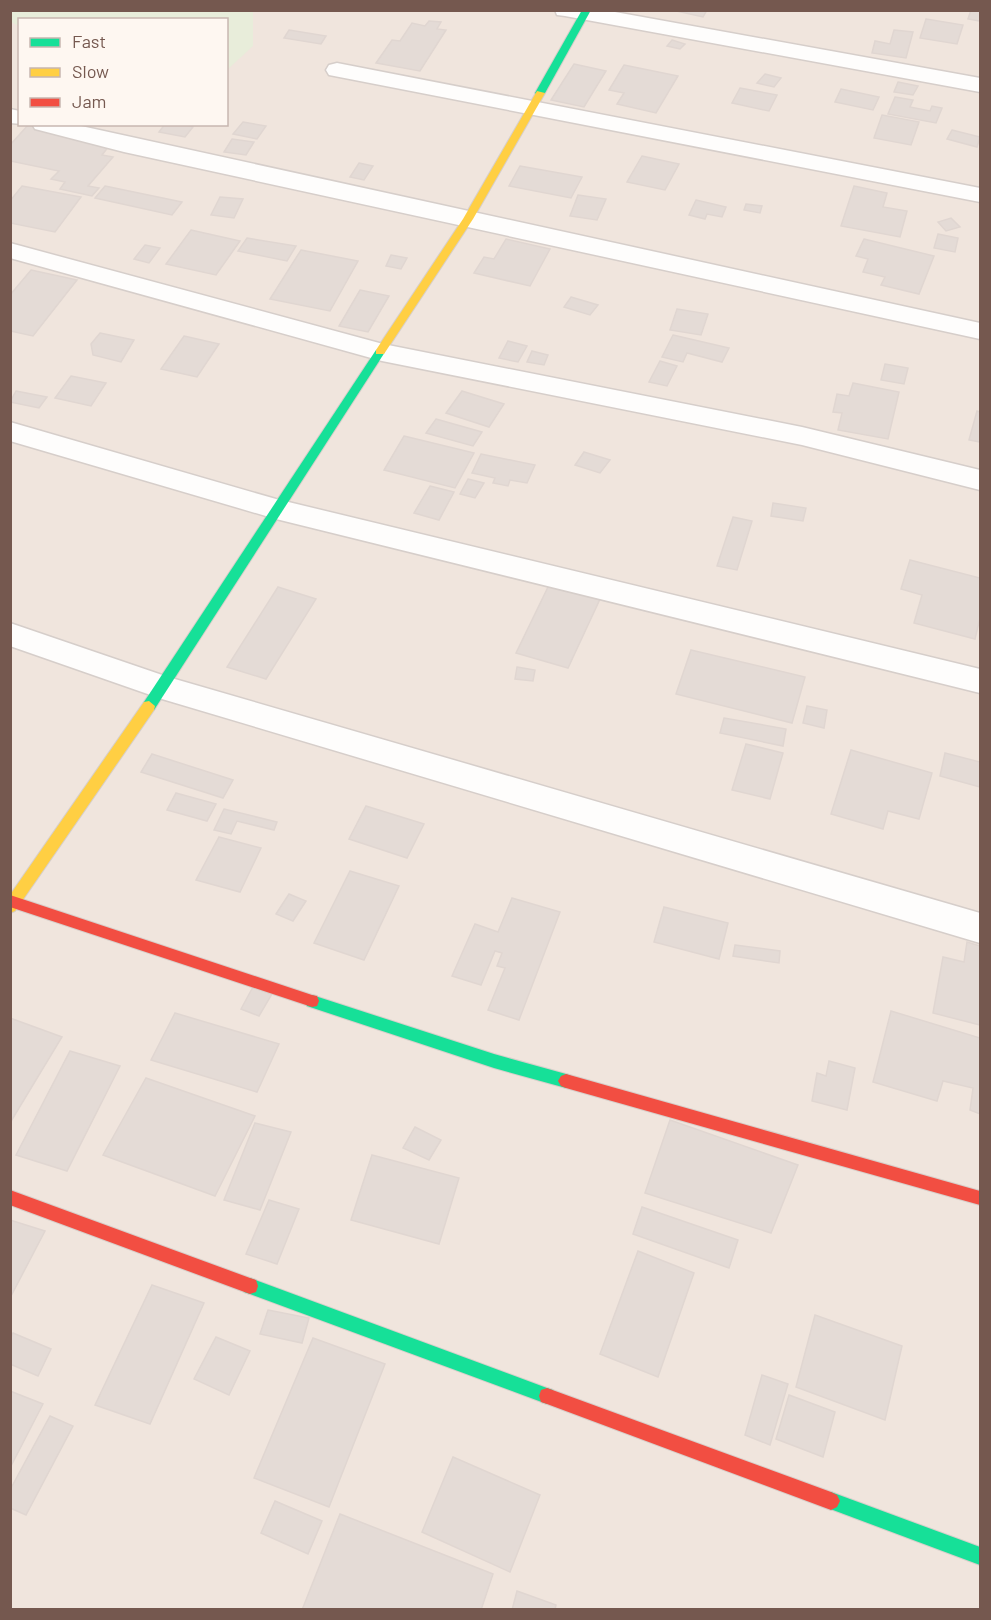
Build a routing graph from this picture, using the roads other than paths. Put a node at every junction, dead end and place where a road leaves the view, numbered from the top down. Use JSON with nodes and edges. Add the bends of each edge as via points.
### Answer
{"nodes":[{"id":1,"x":579,"y":12,"type":"edge"},
{"id":2,"x":337,"y":70,"type":"dead end"},
{"id":3,"x":981,"y":85,"type":"edge"},
{"id":4,"x":533,"y":107,"type":"junction"},
{"id":5,"x":50,"y":126,"type":"edge"},
{"id":6,"x":981,"y":195,"type":"edge"},
{"id":7,"x":468,"y":219,"type":"junction"},
{"id":8,"x":10,"y":250,"type":"edge"},
{"id":9,"x":981,"y":331,"type":"edge"},
{"id":10,"x":382,"y":352,"type":"junction"},
{"id":11,"x":10,"y":431,"type":"edge"},
{"id":12,"x":981,"y":480,"type":"edge"},
{"id":13,"x":276,"y":509,"type":"junction"},
{"id":14,"x":10,"y":634,"type":"edge"},
{"id":15,"x":981,"y":681,"type":"edge"},
{"id":16,"x":162,"y":687,"type":"junction"},
{"id":17,"x":11,"y":903,"type":"edge"},
{"id":18,"x":981,"y":928,"type":"edge"},
{"id":19,"x":10,"y":1197,"type":"edge"},
{"id":20,"x":981,"y":1198,"type":"edge"},
{"id":21,"x":981,"y":1556,"type":"edge"}],
"edges":[{"from":1,"to":3,"type":"street"},
{"from":1,"to":4,"type":"street"},
{"from":2,"to":4,"type":"street"},
{"from":4,"to":6,"type":"street"},
{"from":4,"to":7,"type":"street"},
{"from":5,"to":7,"type":"street","via":[[124,146]]},
{"from":7,"to":9,"type":"street"},
{"from":7,"to":10,"type":"street"},
{"from":8,"to":10,"type":"street"},
{"from":10,"to":12,"type":"street","via":[[802,436]]},
{"from":10,"to":13,"type":"street"},
{"from":11,"to":13,"type":"street"},
{"from":13,"to":15,"type":"street"},
{"from":13,"to":16,"type":"street"},
{"from":14,"to":16,"type":"street"},
{"from":16,"to":17,"type":"street"},
{"from":16,"to":18,"type":"street"},
{"from":17,"to":20,"type":"street","via":[[494,1061]]},
{"from":19,"to":21,"type":"street"}]}
